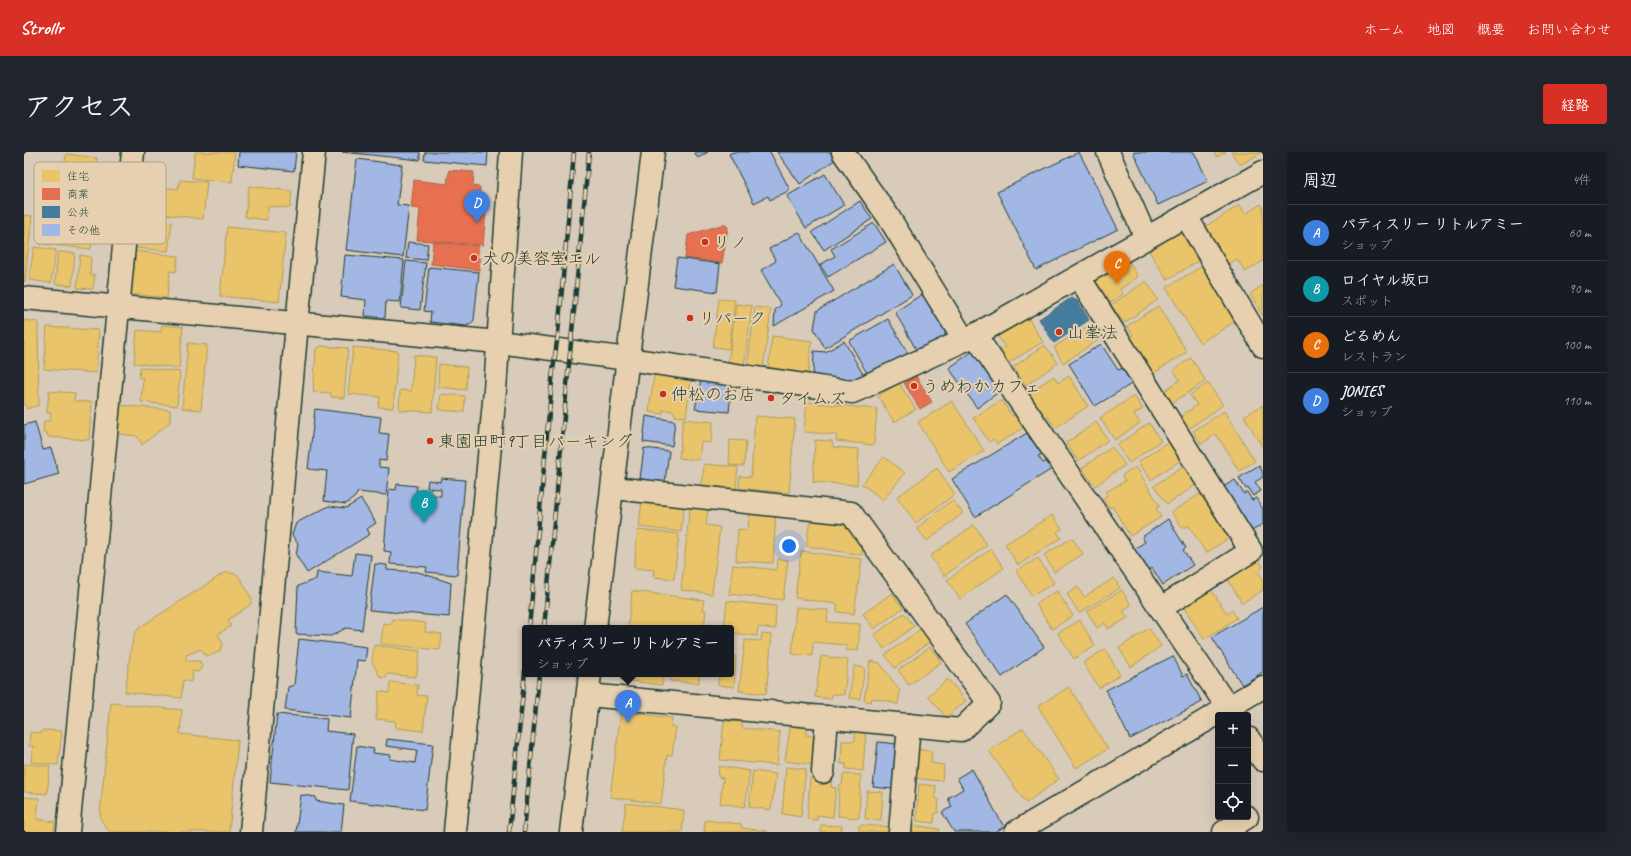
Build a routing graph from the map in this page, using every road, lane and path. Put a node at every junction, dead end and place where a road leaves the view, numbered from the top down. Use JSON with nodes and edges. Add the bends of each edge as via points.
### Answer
{"nodes":[{"id":1,"x":132,"y":152,"type":"edge"},
{"id":2,"x":314,"y":152,"type":"edge"},
{"id":3,"x":511,"y":152,"type":"edge"},
{"id":4,"x":653,"y":152,"type":"edge"},
{"id":5,"x":843,"y":152,"type":"edge"},
{"id":6,"x":1108,"y":152,"type":"edge"},
{"id":7,"x":131,"y":162,"type":"edge"},
{"id":8,"x":1263,"y":172,"type":"edge"},
{"id":9,"x":1186,"y":216,"type":"junction"},
{"id":10,"x":1146,"y":238,"type":"junction"},
{"id":11,"x":124,"y":244,"type":"edge"},
{"id":12,"x":1079,"y":277,"type":"junction"},
{"id":13,"x":24,"y":298,"type":"edge"},
{"id":14,"x":118,"y":306,"type":"junction"},
{"id":15,"x":297,"y":324,"type":"junction"},
{"id":16,"x":970,"y":337,"type":"junction"},
{"id":17,"x":498,"y":342,"type":"junction"},
{"id":18,"x":1263,"y":346,"type":"edge"},
{"id":19,"x":628,"y":359,"type":"junction"},
{"id":20,"x":613,"y":488,"type":"junction"},
{"id":21,"x":1161,"y":608,"type":"junction"},
{"id":22,"x":595,"y":625,"type":"edge"},
{"id":23,"x":589,"y":684,"type":"edge"},
{"id":24,"x":1263,"y":687,"type":"edge"},
{"id":25,"x":1230,"y":712,"type":"edge"},
{"id":26,"x":828,"y":717,"type":"junction"},
{"id":27,"x":1215,"y":720,"type":"edge"},
{"id":28,"x":909,"y":725,"type":"junction"},
{"id":29,"x":1251,"y":742,"type":"edge"},
{"id":30,"x":1263,"y":760,"type":"edge"},
{"id":31,"x":823,"y":772,"type":"dead end"},
{"id":32,"x":1263,"y":807,"type":"edge"},
{"id":33,"x":1251,"y":815,"type":"edge"},
{"id":34,"x":1243,"y":820,"type":"edge"},
{"id":35,"x":68,"y":832,"type":"edge"},
{"id":36,"x":251,"y":832,"type":"edge"},
{"id":37,"x":455,"y":832,"type":"edge"},
{"id":38,"x":571,"y":832,"type":"edge"},
{"id":39,"x":900,"y":832,"type":"edge"},
{"id":40,"x":1016,"y":832,"type":"edge"},
{"id":41,"x":1224,"y":832,"type":"edge"}],
"edges":[{"from":1,"to":7,"type":"street"},
{"from":2,"to":15,"type":"street"},
{"from":3,"to":17,"type":"street"},
{"from":4,"to":19,"type":"street"},
{"from":5,"to":16,"type":"street"},
{"from":6,"to":10,"type":"street"},
{"from":8,"to":9,"type":"street"},
{"from":9,"to":10,"type":"street"},
{"from":9,"to":18,"type":"street"},
{"from":10,"to":12,"type":"street"},
{"from":11,"to":14,"type":"street"},
{"from":12,"to":16,"type":"street"},
{"from":12,"to":21,"type":"street","via":[[1251,551]]},
{"from":13,"to":14,"type":"street"},
{"from":14,"to":15,"type":"street"},
{"from":14,"to":35,"type":"street"},
{"from":15,"to":17,"type":"street"},
{"from":15,"to":36,"type":"street"},
{"from":16,"to":19,"type":"street","via":[[852,392]]},
{"from":16,"to":21,"type":"street"},
{"from":17,"to":19,"type":"street"},
{"from":17,"to":37,"type":"street"},
{"from":19,"to":20,"type":"street"},
{"from":20,"to":22,"type":"street"},
{"from":20,"to":28,"type":"street","via":[[851,513],[988,703],[960,730]]},
{"from":21,"to":25,"type":"street"},
{"from":23,"to":26,"type":"street"},
{"from":23,"to":38,"type":"street"},
{"from":24,"to":25,"type":"street"},
{"from":26,"to":28,"type":"street"},
{"from":26,"to":31,"type":"street"},
{"from":27,"to":40,"type":"street"},
{"from":28,"to":39,"type":"street"},
{"from":29,"to":30,"type":"street"},
{"from":32,"to":33,"type":"street"},
{"from":34,"to":41,"type":"street"}]}
